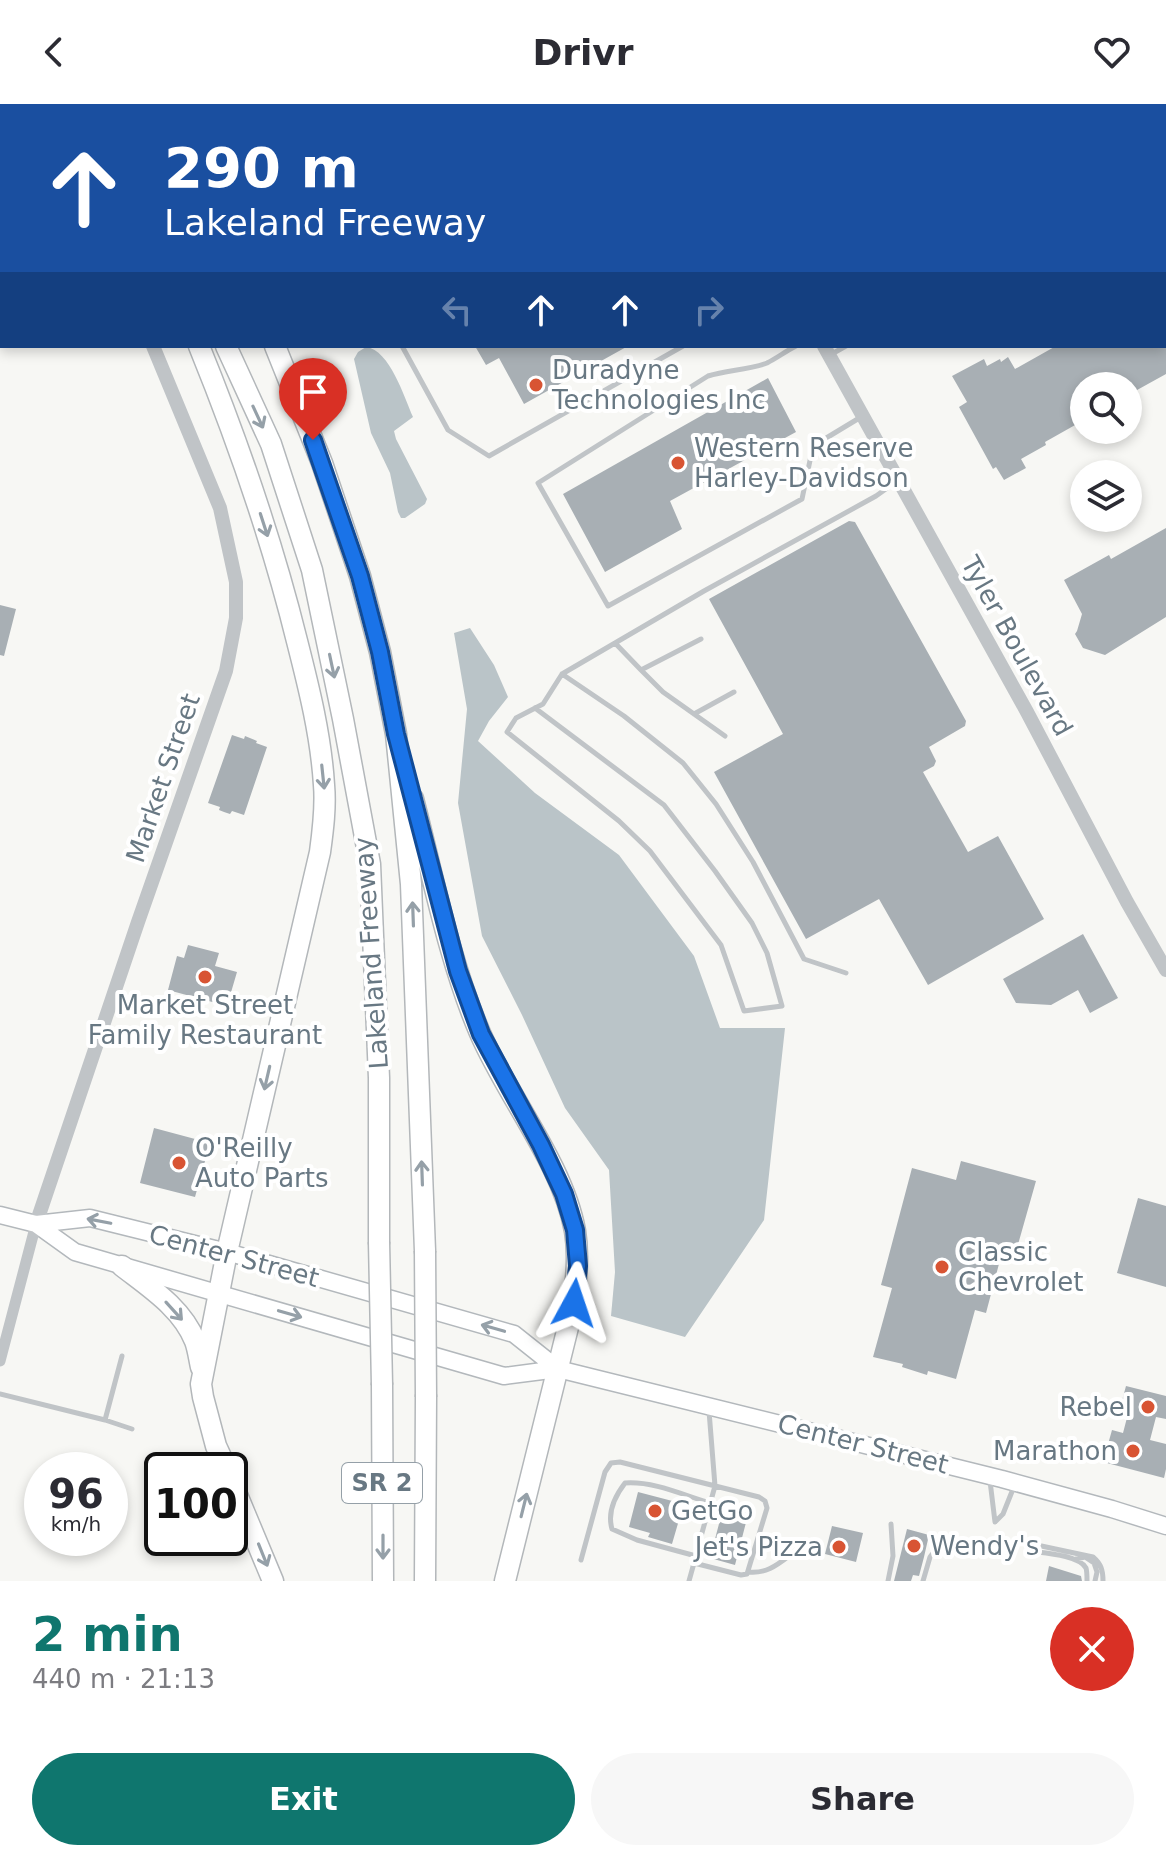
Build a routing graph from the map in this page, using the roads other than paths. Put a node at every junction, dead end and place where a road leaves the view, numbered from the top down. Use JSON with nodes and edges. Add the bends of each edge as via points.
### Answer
{"nodes":[{"id":1,"x":154,"y":348,"type":"edge"},
{"id":2,"x":200,"y":348,"type":"edge"},
{"id":3,"x":227,"y":348,"type":"edge"},
{"id":4,"x":276,"y":348,"type":"edge"},
{"id":5,"x":403,"y":348,"type":"edge"},
{"id":6,"x":679,"y":348,"type":"edge"},
{"id":7,"x":793,"y":348,"type":"edge"},
{"id":8,"x":826,"y":351,"type":"edge"},
{"id":9,"x":862,"y":416,"type":"junction"},
{"id":10,"x":897,"y":481,"type":"junction"},
{"id":11,"x":701,"y":639,"type":"dead end"},
{"id":12,"x":615,"y":643,"type":"junction"},
{"id":13,"x":641,"y":670,"type":"junction"},
{"id":14,"x":562,"y":674,"type":"junction"},
{"id":15,"x":734,"y":692,"type":"dead end"},
{"id":16,"x":535,"y":708,"type":"junction"},
{"id":17,"x":694,"y":714,"type":"junction"},
{"id":18,"x":396,"y":734,"type":"junction"},
{"id":19,"x":725,"y":736,"type":"dead end"},
{"id":20,"x":1166,"y":970,"type":"edge"},
{"id":21,"x":846,"y":973,"type":"dead end"},
{"id":22,"x":0,"y":1215,"type":"edge"},
{"id":23,"x":36,"y":1224,"type":"junction"},
{"id":24,"x":227,"y":1252,"type":"junction"},
{"id":25,"x":122,"y":1266,"type":"junction"},
{"id":26,"x":220,"y":1294,"type":"junction"},
{"id":27,"x":122,"y":1356,"type":"dead end"},
{"id":28,"x":0,"y":1361,"type":"edge"},
{"id":29,"x":558,"y":1369,"type":"junction"},
{"id":30,"x":202,"y":1373,"type":"junction"},
{"id":31,"x":0,"y":1394,"type":"edge"},
{"id":32,"x":709,"y":1406,"type":"junction"},
{"id":33,"x":105,"y":1420,"type":"junction"},
{"id":34,"x":132,"y":1429,"type":"dead end"},
{"id":35,"x":219,"y":1452,"type":"edge"},
{"id":36,"x":990,"y":1476,"type":"junction"},
{"id":37,"x":1016,"y":1483,"type":"junction"},
{"id":38,"x":715,"y":1486,"type":"junction"},
{"id":39,"x":710,"y":1503,"type":"junction"},
{"id":40,"x":248,"y":1521,"type":"edge"},
{"id":41,"x":891,"y":1524,"type":"dead end"},
{"id":42,"x":1166,"y":1526,"type":"edge"},
{"id":43,"x":943,"y":1540,"type":"dead end"},
{"id":44,"x":789,"y":1556,"type":"dead end"},
{"id":45,"x":695,"y":1559,"type":"junction"},
{"id":46,"x":1075,"y":1559,"type":"junction"},
{"id":47,"x":581,"y":1560,"type":"dead end"},
{"id":48,"x":748,"y":1572,"type":"junction"},
{"id":49,"x":273,"y":1581,"type":"edge"},
{"id":50,"x":383,"y":1581,"type":"edge"},
{"id":51,"x":425,"y":1581,"type":"edge"},
{"id":52,"x":505,"y":1581,"type":"edge"},
{"id":53,"x":689,"y":1581,"type":"edge"},
{"id":54,"x":888,"y":1581,"type":"edge"},
{"id":55,"x":923,"y":1581,"type":"edge"},
{"id":56,"x":1087,"y":1581,"type":"edge"},
{"id":57,"x":1095,"y":1581,"type":"edge"},
{"id":58,"x":1103,"y":1581,"type":"edge"}],
"edges":[{"from":1,"to":23,"type":"street","name":"Market Street","via":[[220,508],[236,582],[236,618],[226,671]]},
{"from":2,"to":24,"type":"highway","one_way":true,"via":[[281,576],[314,711],[325,787],[320,852]]},
{"from":3,"to":50,"type":"highway","name":"Lakeland Freeway","number":"SR 2","one_way":true,"bridge":true,"via":[[271,444],[312,570],[370,864],[379,1078]]},
{"from":4,"to":18,"type":"highway","name":"Lakeland Freeway","number":"SR 2","via":[[360,576]]},
{"from":5,"to":6,"type":"lane","via":[[448,430],[489,456]]},
{"from":7,"to":9,"type":"lane","via":[[767,363],[708,376],[538,483],[608,606],[802,499],[813,446]]},
{"from":8,"to":9,"type":"street","name":"Tyler Boulevard"},
{"from":9,"to":10,"type":"street","name":"Tyler Boulevard"},
{"from":10,"to":12,"type":"lane"},
{"from":10,"to":20,"type":"street","name":"Tyler Boulevard"},
{"from":11,"to":13,"type":"lane"},
{"from":12,"to":13,"type":"lane"},
{"from":12,"to":14,"type":"lane"},
{"from":13,"to":17,"type":"lane"},
{"from":14,"to":16,"type":"lane"},
{"from":14,"to":21,"type":"lane","via":[[683,763],[753,862],[804,959]]},
{"from":15,"to":17,"type":"lane"},
{"from":16,"to":16,"type":"lane","via":[[516,718],[507,732],[650,851],[721,945],[744,1011],[782,1006],[752,923],[664,805]]},
{"from":17,"to":19,"type":"lane"},
{"from":18,"to":29,"type":"highway","via":[[458,971],[481,1034],[541,1145],[575,1230],[574,1303]]},
{"from":51,"to":18,"type":"highway","name":"Lakeland Freeway","number":"SR 2","one_way":true,"bridge":true,"via":[[425,1251],[411,884]]},
{"from":22,"to":23,"type":"main road","name":"Center Street"},
{"from":24,"to":23,"type":"main road","name":"Center Street","one_way":true,"via":[[90,1218]]},
{"from":23,"to":25,"type":"main road","name":"Center Street","via":[[75,1252]]},
{"from":23,"to":28,"type":"street"},
{"from":24,"to":26,"type":"highway"},
{"from":29,"to":24,"type":"main road","name":"Center Street","one_way":true,"via":[[514,1334]]},
{"from":25,"to":26,"type":"main road","name":"Center Street"},
{"from":25,"to":30,"type":"highway","one_way":true,"via":[[183,1320]]},
{"from":26,"to":29,"type":"main road","name":"Center Street","one_way":true,"via":[[504,1376]]},
{"from":26,"to":30,"type":"highway"},
{"from":27,"to":33,"type":"lane"},
{"from":29,"to":32,"type":"main road","name":"Center Street"},
{"from":52,"to":29,"type":"highway","one_way":true},
{"from":30,"to":35,"type":"highway"},
{"from":31,"to":33,"type":"lane"},
{"from":32,"to":36,"type":"main road","name":"Center Street"},
{"from":32,"to":38,"type":"lane"},
{"from":33,"to":34,"type":"lane"},
{"from":36,"to":37,"type":"main road","name":"Center Street"},
{"from":36,"to":37,"type":"lane","via":[[995,1522]]},
{"from":37,"to":42,"type":"main road","name":"Center Street"},
{"from":38,"to":39,"type":"lane"},
{"from":38,"to":47,"type":"lane","via":[[611,1463]]},
{"from":38,"to":48,"type":"lane","via":[[765,1501]]},
{"from":39,"to":45,"type":"lane"},
{"from":39,"to":45,"type":"lane","via":[[636,1482],[625,1483],[615,1496],[612,1529]]},
{"from":40,"to":49,"type":"highway","one_way":true},
{"from":41,"to":54,"type":"lane"},
{"from":43,"to":55,"type":"lane","via":[[930,1557]]},
{"from":44,"to":48,"type":"lane","via":[[774,1567]]},
{"from":45,"to":48,"type":"lane","via":[[741,1575]]},
{"from":45,"to":53,"type":"lane"},
{"from":46,"to":56,"type":"lane","via":[[1087,1570]]},
{"from":46,"to":57,"type":"lane","via":[[1085,1557],[1094,1563]]},
{"from":46,"to":58,"type":"lane","via":[[1031,1547],[1093,1557],[1103,1570]]}]}
